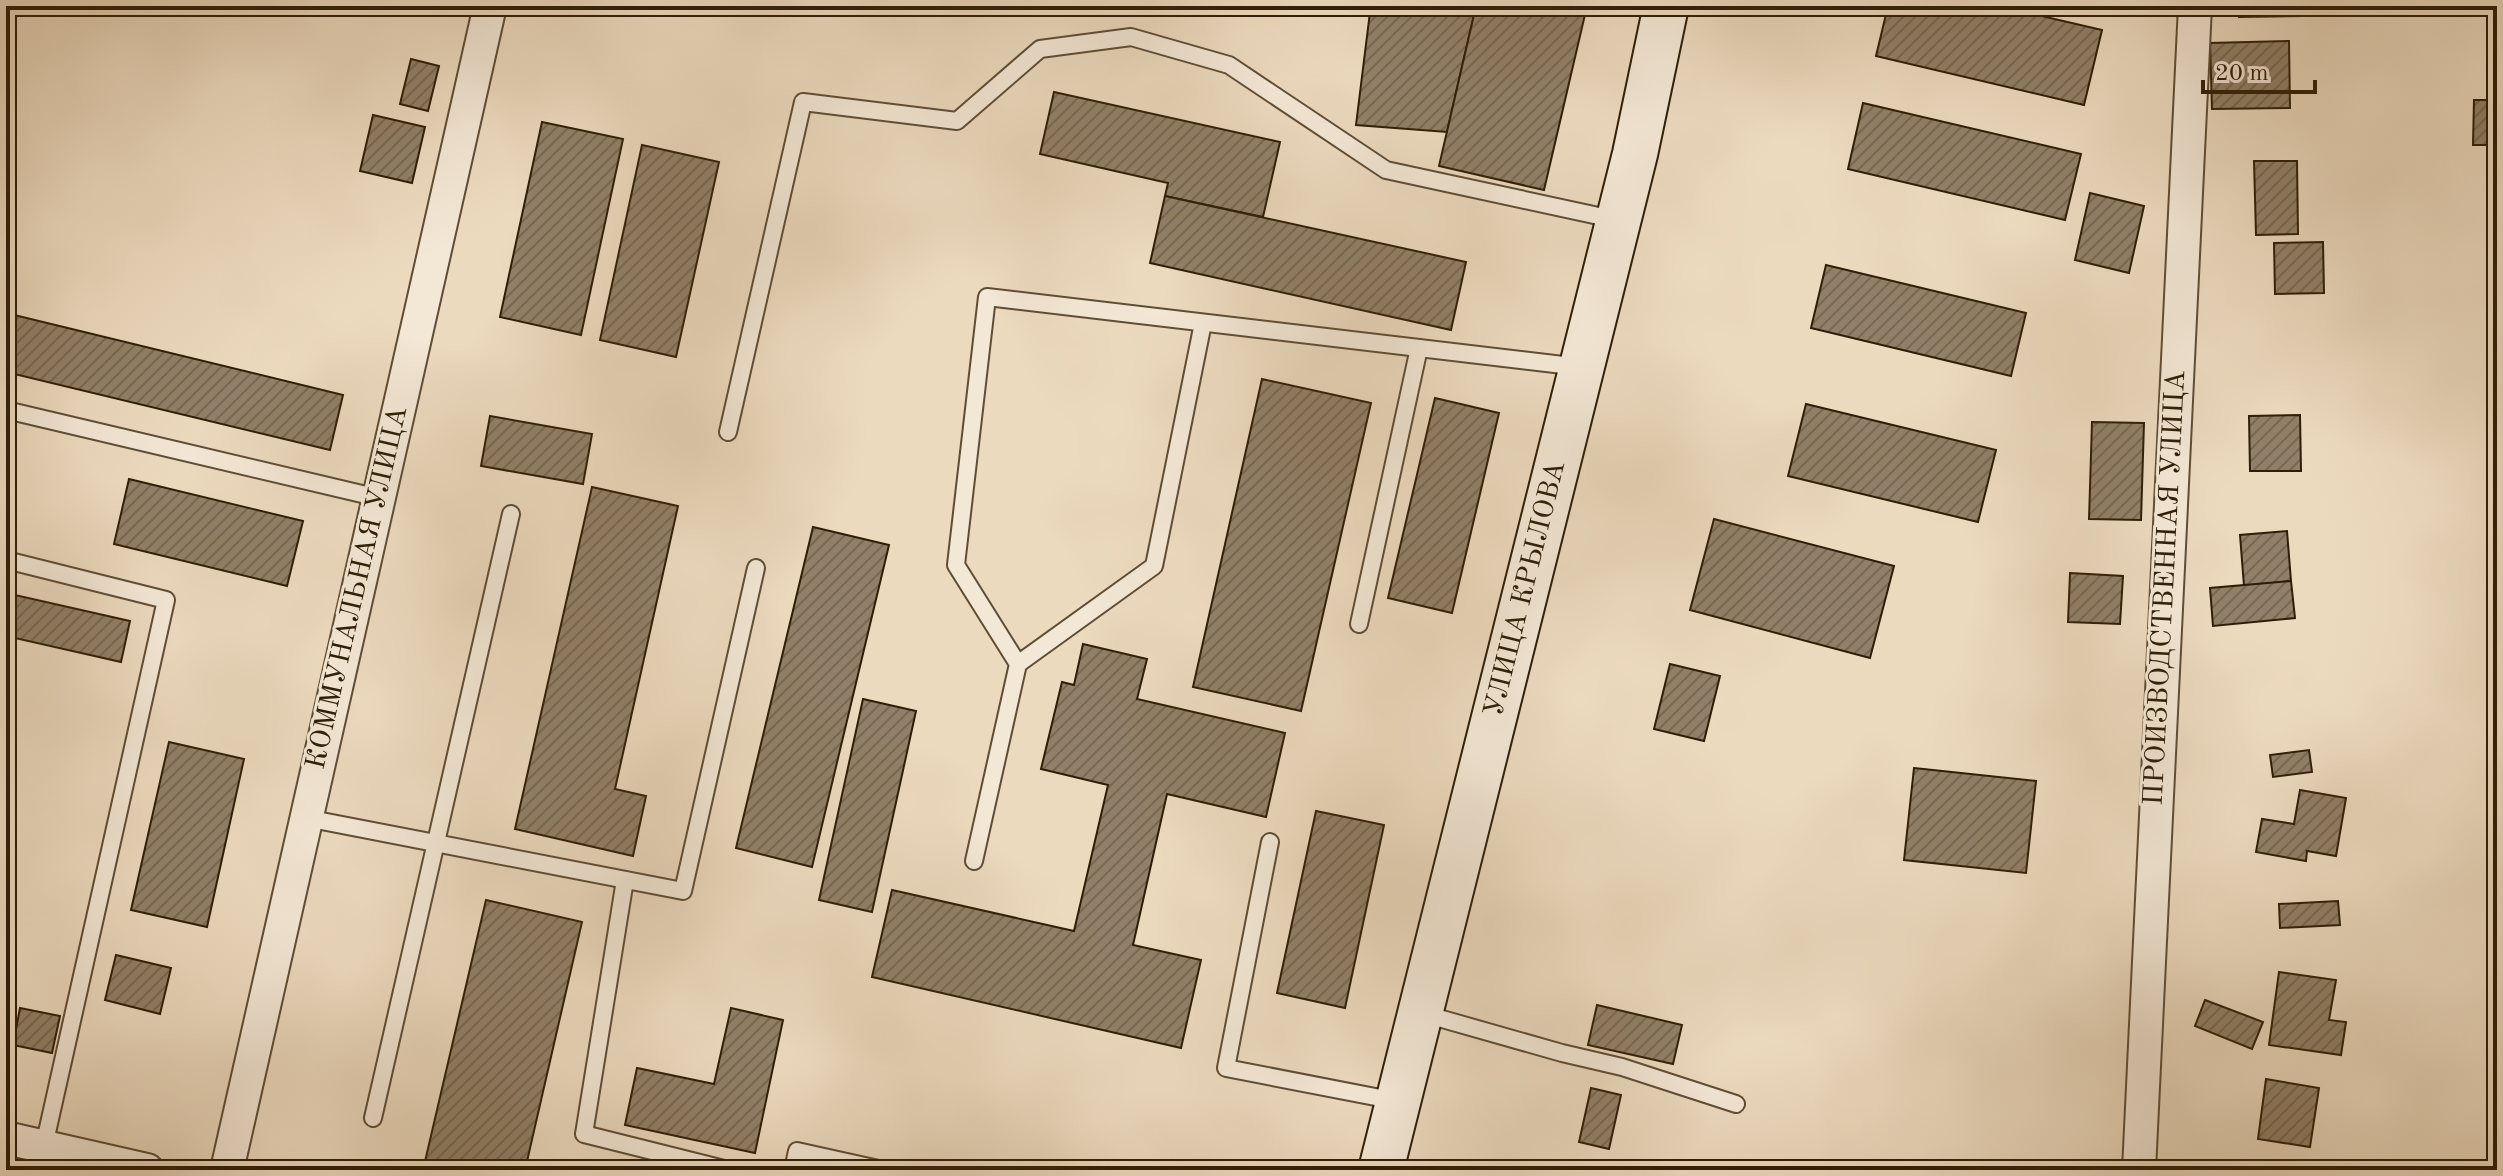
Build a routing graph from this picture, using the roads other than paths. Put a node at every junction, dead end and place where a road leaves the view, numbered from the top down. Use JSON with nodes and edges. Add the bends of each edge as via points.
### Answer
{"nodes":[{"id":1,"x":490,"y":6,"type":"edge"},
{"id":2,"x":1666,"y":6,"type":"edge"},
{"id":3,"x":2195,"y":6,"type":"edge"},
{"id":4,"x":1618,"y":220,"type":"junction"},
{"id":5,"x":1203,"y":323,"type":"junction"},
{"id":6,"x":1419,"y":348,"type":"junction"},
{"id":7,"x":1581,"y":367,"type":"junction"},
{"id":8,"x":6,"y":410,"type":"edge"},
{"id":9,"x":728,"y":432,"type":"dead end"},
{"id":10,"x":379,"y":498,"type":"junction"},
{"id":11,"x":511,"y":514,"type":"dead end"},
{"id":12,"x":6,"y":560,"type":"edge"},
{"id":13,"x":756,"y":568,"type":"dead end"},
{"id":14,"x":1359,"y":624,"type":"dead end"},
{"id":15,"x":1018,"y":664,"type":"junction"},
{"id":16,"x":306,"y":818,"type":"junction"},
{"id":17,"x":1270,"y":842,"type":"dead end"},
{"id":18,"x":436,"y":843,"type":"junction"},
{"id":19,"x":974,"y":861,"type":"dead end"},
{"id":20,"x":625,"y":880,"type":"junction"},
{"id":21,"x":1420,"y":1013,"type":"junction"},
{"id":22,"x":1398,"y":1101,"type":"junction"},
{"id":23,"x":1736,"y":1104,"type":"dead end"},
{"id":24,"x":373,"y":1118,"type":"dead end"},
{"id":25,"x":6,"y":1138,"type":"edge"},
{"id":26,"x":44,"y":1146,"type":"junction"},
{"id":27,"x":147,"y":1170,"type":"edge"},
{"id":28,"x":227,"y":1170,"type":"edge"},
{"id":29,"x":728,"y":1170,"type":"edge"},
{"id":30,"x":793,"y":1170,"type":"edge"},
{"id":31,"x":883,"y":1170,"type":"edge"},
{"id":32,"x":1381,"y":1170,"type":"edge"},
{"id":33,"x":2139,"y":1170,"type":"edge"}],
"edges":[{"from":1,"to":10,"type":"street","name":"КОММУНАЛЬНАЯ УЛИЦА"},
{"from":2,"to":4,"type":"street","name":"УЛИЦА КРЫЛОВА"},
{"from":3,"to":33,"type":"street","name":"ПРОИЗВОДСТВЕННАЯ УЛИЦА"},
{"from":4,"to":7,"type":"street","name":"УЛИЦА КРЫЛОВА"},
{"from":4,"to":9,"type":"lane","via":[[1386,170],[1229,65],[1131,37],[1040,49],[957,121],[803,102]]},
{"from":5,"to":6,"type":"lane"},
{"from":5,"to":15,"type":"lane","via":[[1154,566]]},
{"from":5,"to":15,"type":"lane","via":[[987,297],[956,565]]},
{"from":6,"to":7,"type":"lane"},
{"from":6,"to":14,"type":"lane"},
{"from":7,"to":21,"type":"street","name":"УЛИЦА КРЫЛОВА"},
{"from":8,"to":10,"type":"lane"},
{"from":10,"to":16,"type":"street","name":"КОММУНАЛЬНАЯ УЛИЦА"},
{"from":11,"to":18,"type":"lane"},
{"from":12,"to":26,"type":"lane","via":[[166,600]]},
{"from":13,"to":20,"type":"lane","via":[[683,891]]},
{"from":15,"to":19,"type":"lane"},
{"from":16,"to":18,"type":"lane"},
{"from":16,"to":28,"type":"street","name":"КОММУНАЛЬНАЯ УЛИЦА"},
{"from":17,"to":22,"type":"lane","via":[[1226,1068]]},
{"from":18,"to":20,"type":"lane"},
{"from":18,"to":24,"type":"lane"},
{"from":20,"to":29,"type":"lane","via":[[584,1134]]},
{"from":21,"to":22,"type":"street","name":"УЛИЦА КРЫЛОВА"},
{"from":21,"to":23,"type":"lane","via":[[1622,1067]]},
{"from":22,"to":32,"type":"street","name":"УЛИЦА КРЫЛОВА"},
{"from":25,"to":26,"type":"street"},
{"from":26,"to":27,"type":"street"},
{"from":30,"to":31,"type":"lane","via":[[797,1151]]}]}
